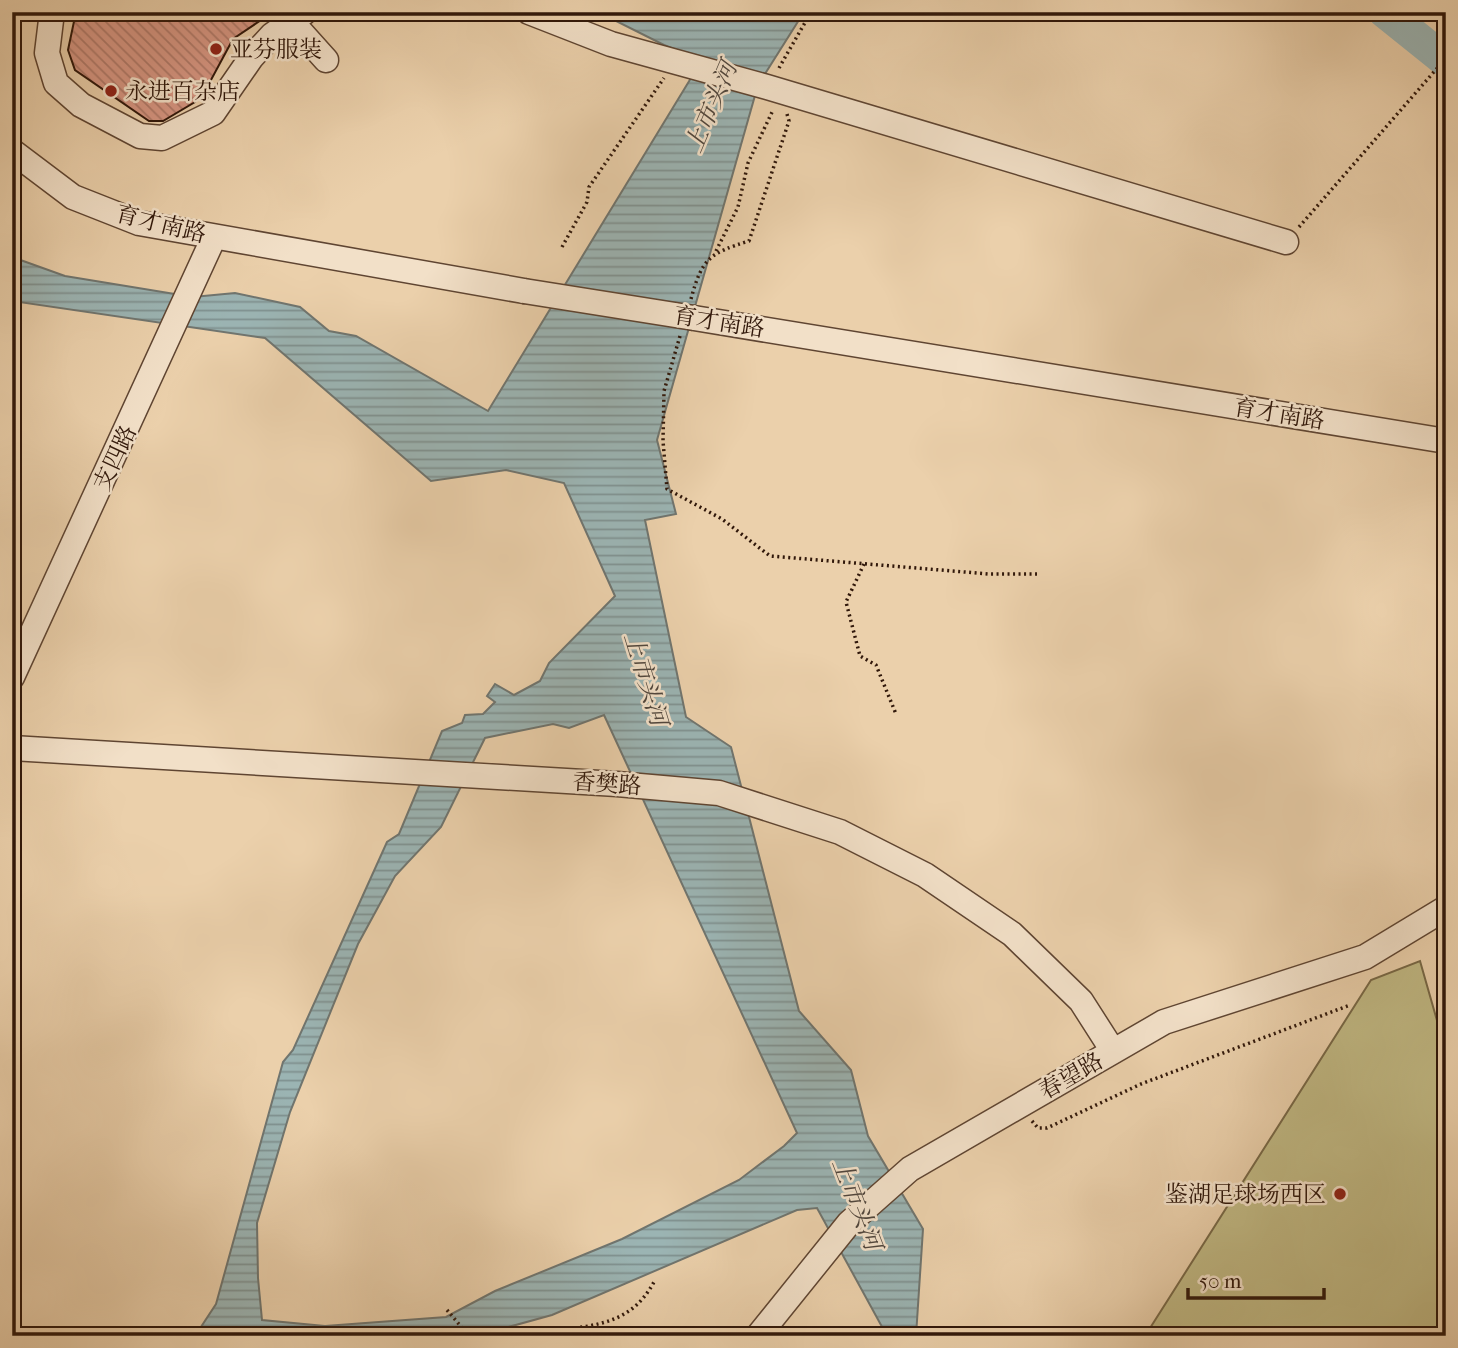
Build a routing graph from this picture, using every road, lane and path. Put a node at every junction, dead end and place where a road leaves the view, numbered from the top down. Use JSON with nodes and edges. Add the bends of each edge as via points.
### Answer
{"nodes":[{"id":1,"x":52,"y":12,"type":"edge"},
{"id":2,"x":529,"y":12,"type":"edge"},
{"id":3,"x":811,"y":12,"type":"edge"},
{"id":4,"x":298,"y":17,"type":"edge"},
{"id":5,"x":666,"y":58,"type":"junction"},
{"id":6,"x":1446,"y":58,"type":"edge"},
{"id":7,"x":326,"y":60,"type":"dead end"},
{"id":8,"x":782,"y":62,"type":"dead end"},
{"id":9,"x":774,"y":89,"type":"junction"},
{"id":10,"x":12,"y":151,"type":"edge"},
{"id":11,"x":215,"y":237,"type":"junction"},
{"id":12,"x":1286,"y":242,"type":"joint"},
{"id":13,"x":562,"y":247,"type":"dead end"},
{"id":14,"x":716,"y":251,"type":"junction"},
{"id":15,"x":688,"y":316,"type":"junction"},
{"id":16,"x":1446,"y":441,"type":"edge"},
{"id":17,"x":863,"y":564,"type":"junction"},
{"id":18,"x":1037,"y":574,"type":"dead end"},
{"id":19,"x":12,"y":677,"type":"edge"},
{"id":20,"x":896,"y":714,"type":"dead end"},
{"id":21,"x":12,"y":748,"type":"edge"},
{"id":22,"x":1446,"y":908,"type":"edge"},
{"id":23,"x":1350,"y":1005,"type":"dead end"},
{"id":24,"x":1114,"y":1051,"type":"junction"},
{"id":25,"x":1019,"y":1106,"type":"junction"},
{"id":26,"x":655,"y":1280,"type":"dead end"},
{"id":27,"x":447,"y":1310,"type":"dead end"},
{"id":28,"x":469,"y":1336,"type":"edge"},
{"id":29,"x":526,"y":1336,"type":"edge"},
{"id":30,"x":758,"y":1336,"type":"edge"}],
"edges":[{"from":1,"to":4,"type":"street","via":[[47,53],[57,83],[81,105],[140,136],[162,138],[213,113],[251,58],[272,35]]},
{"from":2,"to":5,"type":"street","via":[[611,44]]},
{"from":3,"to":8,"type":"path"},
{"from":4,"to":7,"type":"street"},
{"from":5,"to":9,"type":"street"},
{"from":5,"to":13,"type":"path","via":[[650,69],[665,77],[589,187],[587,202]]},
{"from":6,"to":12,"type":"path"},
{"from":9,"to":12,"type":"street"},
{"from":9,"to":14,"type":"path","via":[[738,207]]},
{"from":9,"to":14,"type":"path","via":[[789,121],[749,241]]},
{"from":10,"to":11,"type":"street","name":"育才南路","via":[[73,197],[139,223]]},
{"from":11,"to":15,"type":"street","name":"育才南路","bridge":true},
{"from":11,"to":19,"type":"street","name":"支四路"},
{"from":14,"to":15,"type":"path","via":[[697,277]]},
{"from":15,"to":16,"type":"street","name":"育才南路"},
{"from":15,"to":17,"type":"path","via":[[664,391],[667,489],[722,519],[770,556]]},
{"from":17,"to":18,"type":"path"},
{"from":17,"to":20,"type":"path","via":[[846,602],[860,656],[876,665]]},
{"from":21,"to":24,"type":"street","name":"香樊路","via":[[719,793],[840,832],[925,875],[1012,934],[1081,1001]]},
{"from":22,"to":24,"type":"street","name":"春望路","via":[[1365,957],[1164,1022]]},
{"from":23,"to":25,"type":"path","via":[[1141,1084],[1047,1128],[1038,1128]]},
{"from":24,"to":25,"type":"street","name":"春望路"},
{"from":25,"to":30,"type":"street","name":"春望路","via":[[910,1169],[849,1223]]},
{"from":26,"to":29,"type":"path","via":[[645,1299],[614,1321]]},
{"from":27,"to":28,"type":"path"}]}
